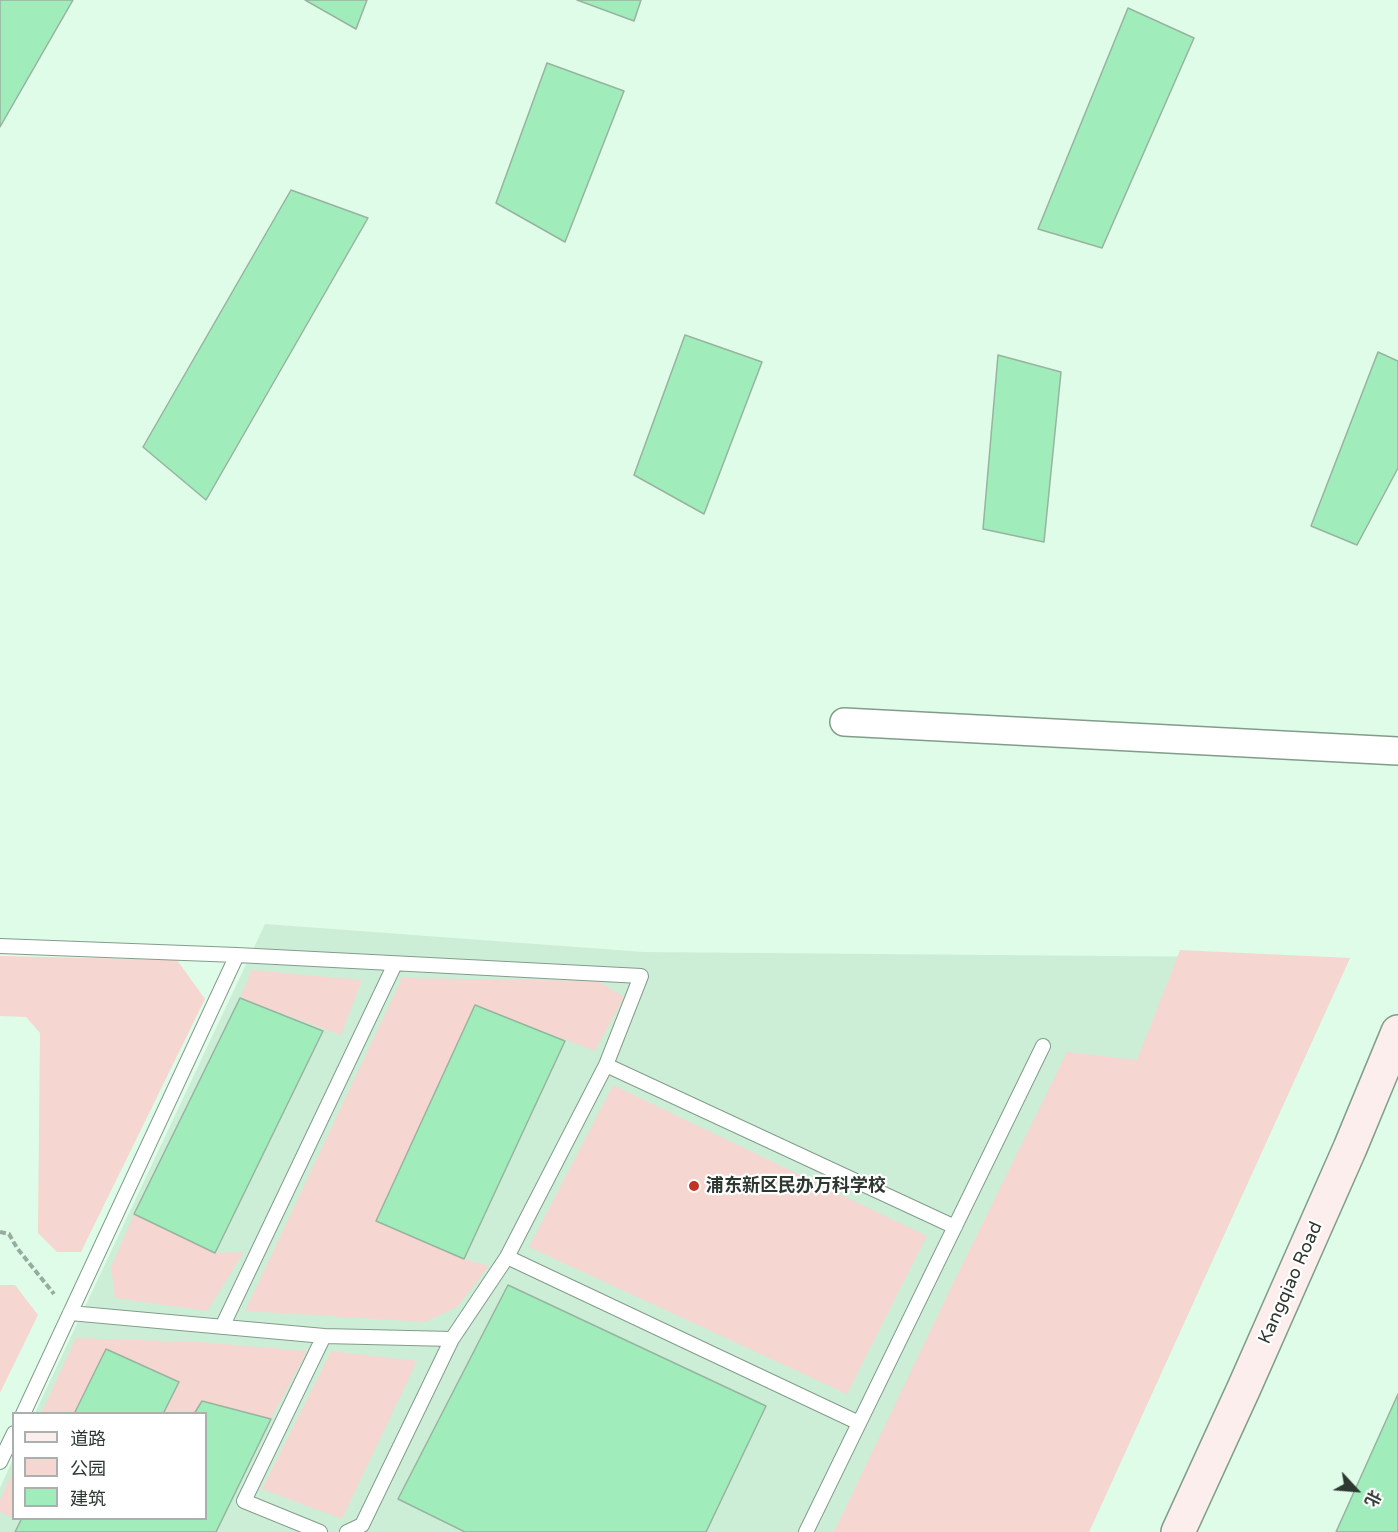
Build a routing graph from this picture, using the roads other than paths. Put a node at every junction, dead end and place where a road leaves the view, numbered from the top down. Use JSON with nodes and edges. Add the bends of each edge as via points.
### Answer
{"nodes":[{"id":1,"x":844,"y":722,"type":"dead end"},
{"id":2,"x":1398,"y":751,"type":"edge"},
{"id":3,"x":0,"y":946,"type":"edge"},
{"id":4,"x":237,"y":955,"type":"junction"},
{"id":5,"x":395,"y":963,"type":"junction"},
{"id":6,"x":1398,"y":1032,"type":"edge"},
{"id":7,"x":1043,"y":1046,"type":"dead end"},
{"id":8,"x":606,"y":1065,"type":"junction"},
{"id":9,"x":955,"y":1227,"type":"junction"},
{"id":10,"x":507,"y":1257,"type":"junction"},
{"id":11,"x":70,"y":1313,"type":"junction"},
{"id":12,"x":222,"y":1327,"type":"junction"},
{"id":13,"x":324,"y":1336,"type":"junction"},
{"id":14,"x":453,"y":1340,"type":"junction"},
{"id":15,"x":23,"y":1412,"type":"edge"},
{"id":16,"x":859,"y":1423,"type":"junction"},
{"id":17,"x":12,"y":1437,"type":"edge"},
{"id":18,"x":0,"y":1462,"type":"edge"},
{"id":19,"x":320,"y":1532,"type":"edge"},
{"id":20,"x":347,"y":1532,"type":"edge"},
{"id":21,"x":806,"y":1532,"type":"edge"},
{"id":22,"x":1178,"y":1532,"type":"edge"}],
"edges":[{"from":1,"to":2,"type":"street"},
{"from":3,"to":4,"type":"lane"},
{"from":4,"to":5,"type":"lane"},
{"from":4,"to":11,"type":"lane"},
{"from":5,"to":8,"type":"lane","via":[[641,976]]},
{"from":5,"to":12,"type":"lane"},
{"from":6,"to":22,"type":"main road","name":"Kangqiao Road"},
{"from":7,"to":9,"type":"lane"},
{"from":8,"to":9,"type":"lane"},
{"from":8,"to":10,"type":"lane"},
{"from":9,"to":16,"type":"lane"},
{"from":10,"to":14,"type":"lane"},
{"from":10,"to":16,"type":"lane"},
{"from":11,"to":12,"type":"lane"},
{"from":11,"to":15,"type":"lane"},
{"from":12,"to":13,"type":"lane"},
{"from":13,"to":14,"type":"lane"},
{"from":13,"to":19,"type":"lane","via":[[244,1501]]},
{"from":14,"to":20,"type":"lane","via":[[362,1525]]},
{"from":16,"to":21,"type":"lane"},
{"from":17,"to":18,"type":"lane"}]}
